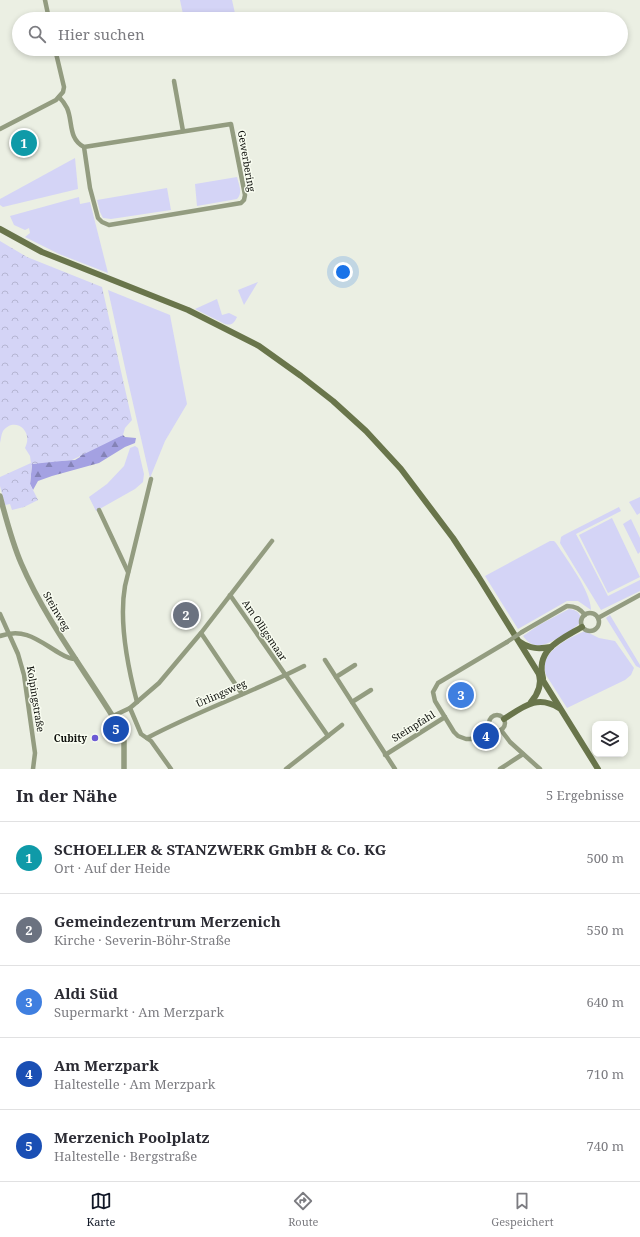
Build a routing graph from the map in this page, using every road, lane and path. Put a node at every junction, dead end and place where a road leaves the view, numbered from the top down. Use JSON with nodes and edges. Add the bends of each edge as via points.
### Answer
{"nodes":[{"id":1,"x":45,"y":0,"type":"edge"},
{"id":2,"x":48,"y":12,"type":"edge"},
{"id":3,"x":57,"y":56,"type":"edge"},
{"id":4,"x":174,"y":81,"type":"dead end"},
{"id":5,"x":59,"y":97,"type":"junction"},
{"id":6,"x":0,"y":129,"type":"edge"},
{"id":7,"x":183,"y":131,"type":"junction"},
{"id":8,"x":84,"y":147,"type":"junction"},
{"id":9,"x":0,"y":229,"type":"edge"},
{"id":10,"x":151,"y":479,"type":"dead end"},
{"id":11,"x":0,"y":496,"type":"edge"},
{"id":12,"x":99,"y":510,"type":"dead end"},
{"id":13,"x":272,"y":541,"type":"dead end"},
{"id":14,"x":128,"y":572,"type":"junction"},
{"id":15,"x":230,"y":595,"type":"junction"},
{"id":16,"x":640,"y":595,"type":"edge"},
{"id":17,"x":0,"y":614,"type":"edge"},
{"id":18,"x":585,"y":615,"type":"junction"},
{"id":19,"x":598,"y":618,"type":"junction"},
{"id":20,"x":582,"y":627,"type":"junction"},
{"id":21,"x":9,"y":633,"type":"junction"},
{"id":22,"x":201,"y":633,"type":"junction"},
{"id":23,"x":0,"y":636,"type":"edge"},
{"id":24,"x":518,"y":641,"type":"junction"},
{"id":25,"x":551,"y":647,"type":"junction"},
{"id":26,"x":76,"y":659,"type":"junction"},
{"id":27,"x":325,"y":660,"type":"dead end"},
{"id":28,"x":355,"y":665,"type":"dead end"},
{"id":29,"x":304,"y":666,"type":"dead end"},
{"id":30,"x":538,"y":671,"type":"junction"},
{"id":31,"x":285,"y":675,"type":"junction"},
{"id":32,"x":336,"y":676,"type":"junction"},
{"id":33,"x":544,"y":682,"type":"junction"},
{"id":34,"x":371,"y":690,"type":"dead end"},
{"id":35,"x":242,"y":694,"type":"junction"},
{"id":36,"x":137,"y":702,"type":"junction"},
{"id":37,"x":352,"y":702,"type":"junction"},
{"id":38,"x":531,"y":702,"type":"junction"},
{"id":39,"x":130,"y":708,"type":"junction"},
{"id":40,"x":561,"y":709,"type":"junction"},
{"id":41,"x":113,"y":716,"type":"junction"},
{"id":42,"x":445,"y":717,"type":"junction"},
{"id":43,"x":504,"y":719,"type":"junction"},
{"id":44,"x":342,"y":725,"type":"dead end"},
{"id":45,"x":491,"y":727,"type":"junction"},
{"id":46,"x":501,"y":730,"type":"junction"},
{"id":47,"x":328,"y":736,"type":"junction"},
{"id":48,"x":147,"y":738,"type":"junction"},
{"id":49,"x":385,"y":754,"type":"junction"},
{"id":50,"x":523,"y":754,"type":"junction"},
{"id":51,"x":32,"y":769,"type":"edge"},
{"id":52,"x":124,"y":769,"type":"edge"},
{"id":53,"x":171,"y":769,"type":"edge"},
{"id":54,"x":286,"y":769,"type":"edge"},
{"id":55,"x":395,"y":769,"type":"edge"},
{"id":56,"x":500,"y":769,"type":"edge"},
{"id":57,"x":540,"y":769,"type":"edge"},
{"id":58,"x":598,"y":769,"type":"edge"}],
"edges":[{"from":1,"to":2,"type":"street"},
{"from":3,"to":5,"type":"street","via":[[64,87]]},
{"from":4,"to":7,"type":"street"},
{"from":5,"to":6,"type":"street"},
{"from":5,"to":8,"type":"street","via":[[67,108],[73,136],[77,143]]},
{"from":7,"to":8,"type":"street","name":"Gewerbering"},
{"from":7,"to":8,"type":"street","name":"Gewerbering","via":[[231,124],[245,195],[241,203],[109,224],[102,222],[98,218],[90,188]]},
{"from":9,"to":24,"type":"main road","via":[[42,252],[211,320],[259,346],[333,401],[366,431],[401,469],[453,538]]},
{"from":10,"to":14,"type":"street"},
{"from":11,"to":26,"type":"street","name":"Steinweg","via":[[15,547],[27,576]]},
{"from":12,"to":14,"type":"street"},
{"from":13,"to":15,"type":"street"},
{"from":14,"to":36,"type":"street","via":[[122,609],[129,666]]},
{"from":15,"to":22,"type":"street"},
{"from":15,"to":31,"type":"street","name":"Am Olligsmaar"},
{"from":16,"to":19,"type":"street"},
{"from":17,"to":21,"type":"street","name":"Kolpingstraße"},
{"from":18,"to":19,"type":"street","via":[[592,614]]},
{"from":18,"to":20,"type":"street"},
{"from":18,"to":42,"type":"street","bridge":true,"via":[[579,609],[567,606],[438,683],[434,688],[433,697]]},
{"from":19,"to":20,"type":"street","via":[[599,624],[595,630],[588,631]]},
{"from":20,"to":25,"type":"main road"},
{"from":21,"to":23,"type":"street"},
{"from":21,"to":26,"type":"street","via":[[33,637],[69,658]]},
{"from":21,"to":51,"type":"street","name":"Kolpingstraße","via":[[24,675],[35,753]]},
{"from":22,"to":35,"type":"street"},
{"from":22,"to":36,"type":"street","via":[[158,683]]},
{"from":24,"to":25,"type":"main road","via":[[537,649]]},
{"from":24,"to":30,"type":"main road"},
{"from":25,"to":33,"type":"main road","via":[[546,652],[542,666]]},
{"from":26,"to":41,"type":"street","name":"Steinweg"},
{"from":27,"to":32,"type":"street"},
{"from":28,"to":32,"type":"street"},
{"from":29,"to":31,"type":"street","name":"Ürlingsweg"},
{"from":30,"to":33,"type":"main road"},
{"from":30,"to":38,"type":"main road","via":[[540,684],[536,697]]},
{"from":31,"to":35,"type":"street","name":"Ürlingsweg"},
{"from":31,"to":47,"type":"street","name":"Am Olligsmaar"},
{"from":32,"to":37,"type":"street"},
{"from":33,"to":40,"type":"main road"},
{"from":34,"to":37,"type":"street"},
{"from":35,"to":48,"type":"street","name":"Ürlingsweg"},
{"from":36,"to":39,"type":"street"},
{"from":37,"to":49,"type":"street"},
{"from":38,"to":40,"type":"main road","via":[[546,702]]},
{"from":38,"to":43,"type":"main road"},
{"from":39,"to":41,"type":"street"},
{"from":39,"to":48,"type":"street","via":[[141,734]]},
{"from":40,"to":58,"type":"main road"},
{"from":41,"to":52,"type":"street","name":"Steinweg","via":[[124,741]]},
{"from":42,"to":45,"type":"street","via":[[454,732],[462,738],[471,739]]},
{"from":42,"to":49,"type":"street","name":"Steinpfahl"},
{"from":43,"to":45,"type":"street","via":[[500,716],[493,717],[490,720]]},
{"from":43,"to":46,"type":"street"},
{"from":44,"to":47,"type":"street"},
{"from":45,"to":46,"type":"street","via":[[497,731]]},
{"from":46,"to":50,"type":"street"},
{"from":47,"to":54,"type":"street"},
{"from":48,"to":53,"type":"street"},
{"from":49,"to":55,"type":"street","name":"Steinpfahl"},
{"from":50,"to":56,"type":"street"},
{"from":50,"to":57,"type":"street"}]}
